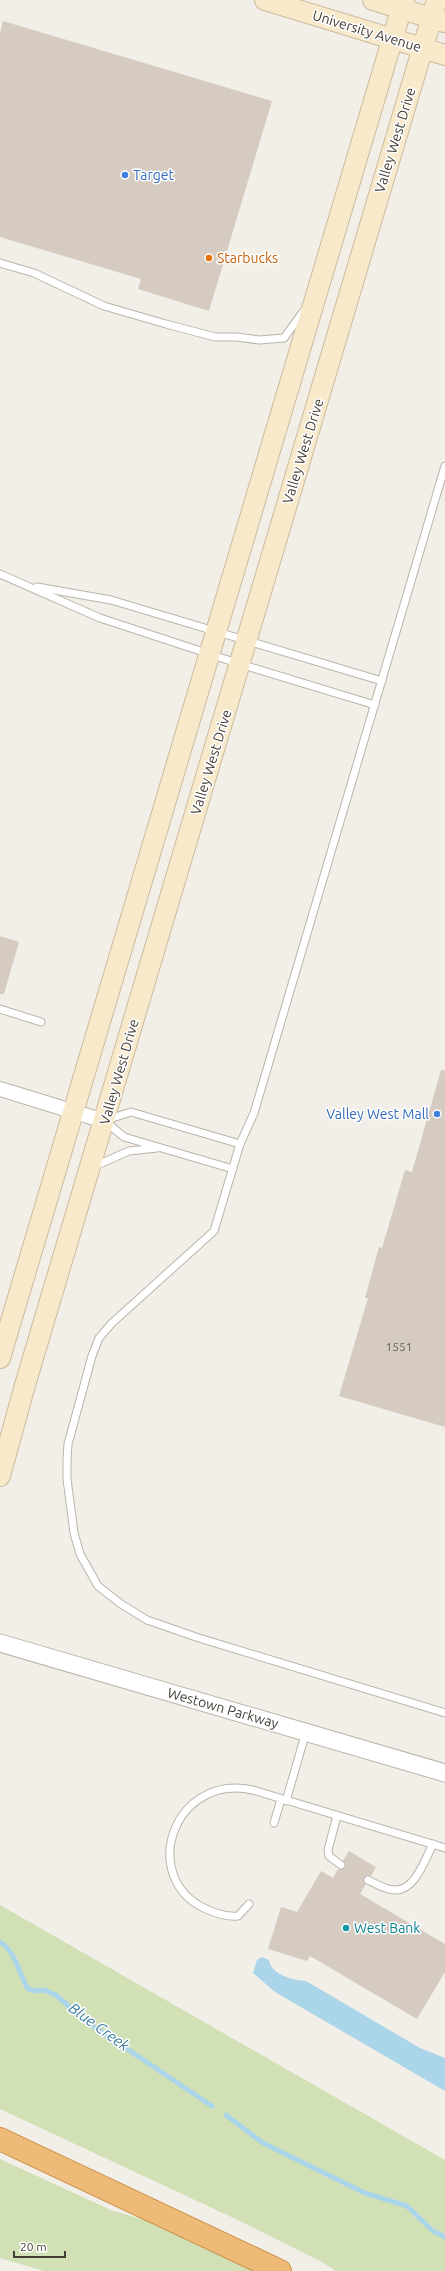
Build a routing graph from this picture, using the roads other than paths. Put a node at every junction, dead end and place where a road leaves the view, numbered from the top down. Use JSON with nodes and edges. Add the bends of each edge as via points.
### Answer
{"nodes":[{"id":1,"x":265,"y":0,"type":"edge"},
{"id":2,"x":373,"y":0,"type":"edge"},
{"id":3,"x":402,"y":4,"type":"edge"},
{"id":4,"x":438,"y":14,"type":"edge"},
{"id":5,"x":392,"y":38,"type":"junction"},
{"id":6,"x":423,"y":48,"type":"junction"},
{"id":7,"x":445,"y":55,"type":"edge"},
{"id":8,"x":0,"y":263,"type":"edge"},
{"id":9,"x":322,"y":275,"type":"junction"},
{"id":10,"x":445,"y":466,"type":"edge"},
{"id":11,"x":0,"y":574,"type":"edge"},
{"id":12,"x":25,"y":585,"type":"junction"},
{"id":13,"x":216,"y":632,"type":"junction"},
{"id":14,"x":247,"y":641,"type":"junction"},
{"id":15,"x":209,"y":654,"type":"junction"},
{"id":16,"x":240,"y":664,"type":"junction"},
{"id":17,"x":382,"y":681,"type":"junction"},
{"id":18,"x":375,"y":705,"type":"junction"},
{"id":19,"x":0,"y":1009,"type":"edge"},
{"id":20,"x":41,"y":1022,"type":"dead end"},
{"id":21,"x":0,"y":1089,"type":"edge"},
{"id":22,"x":74,"y":1112,"type":"junction"},
{"id":23,"x":104,"y":1121,"type":"junction"},
{"id":24,"x":240,"y":1144,"type":"junction"},
{"id":25,"x":161,"y":1147,"type":"junction"},
{"id":26,"x":233,"y":1168,"type":"junction"},
{"id":27,"x":90,"y":1169,"type":"junction"},
{"id":28,"x":0,"y":1358,"type":"edge"},
{"id":29,"x":0,"y":1476,"type":"edge"},
{"id":30,"x":0,"y":1643,"type":"edge"},
{"id":31,"x":445,"y":1713,"type":"edge"},
{"id":32,"x":306,"y":1732,"type":"junction"},
{"id":33,"x":445,"y":1773,"type":"edge"},
{"id":34,"x":284,"y":1800,"type":"junction"},
{"id":35,"x":337,"y":1816,"type":"junction"},
{"id":36,"x":274,"y":1823,"type":"dead end"},
{"id":37,"x":433,"y":1844,"type":"junction"},
{"id":38,"x":445,"y":1848,"type":"edge"},
{"id":39,"x":341,"y":1864,"type":"dead end"},
{"id":40,"x":368,"y":1880,"type":"dead end"},
{"id":41,"x":249,"y":1904,"type":"dead end"},
{"id":42,"x":0,"y":2139,"type":"edge"},
{"id":43,"x":280,"y":2271,"type":"edge"}],
"edges":[{"from":1,"to":5,"type":"main road","name":"University Avenue"},
{"from":2,"to":3,"type":"main road"},
{"from":3,"to":4,"type":"main road"},
{"from":3,"to":5,"type":"main road"},
{"from":4,"to":6,"type":"main road","name":"Valley West Drive"},
{"from":5,"to":6,"type":"main road","name":"University Avenue"},
{"from":5,"to":9,"type":"main road"},
{"from":6,"to":7,"type":"main road","name":"University Avenue"},
{"from":6,"to":14,"type":"main road","name":"Valley West Drive"},
{"from":8,"to":9,"type":"lane","via":[[34,273],[104,306],[215,337],[259,340],[284,338],[299,319]]},
{"from":9,"to":13,"type":"main road"},
{"from":10,"to":17,"type":"lane"},
{"from":11,"to":12,"type":"lane"},
{"from":12,"to":13,"type":"lane","via":[[111,600]]},
{"from":12,"to":15,"type":"lane","via":[[100,618]]},
{"from":13,"to":14,"type":"lane"},
{"from":13,"to":15,"type":"main road"},
{"from":14,"to":16,"type":"main road","name":"Valley West Drive"},
{"from":14,"to":17,"type":"lane"},
{"from":15,"to":16,"type":"lane"},
{"from":15,"to":22,"type":"main road"},
{"from":16,"to":18,"type":"lane"},
{"from":16,"to":23,"type":"main road","name":"Valley West Drive"},
{"from":17,"to":18,"type":"lane"},
{"from":18,"to":24,"type":"lane","via":[[254,1112]]},
{"from":19,"to":20,"type":"lane"},
{"from":21,"to":22,"type":"street"},
{"from":22,"to":23,"type":"street"},
{"from":22,"to":28,"type":"main road"},
{"from":23,"to":24,"type":"lane","via":[[131,1112]]},
{"from":23,"to":25,"type":"lane","via":[[124,1137]]},
{"from":23,"to":27,"type":"main road","name":"Valley West Drive"},
{"from":24,"to":26,"type":"lane"},
{"from":25,"to":26,"type":"lane"},
{"from":25,"to":27,"type":"lane","via":[[129,1151]]},
{"from":26,"to":31,"type":"lane","via":[[214,1231],[112,1323],[99,1338],[94,1350],[68,1444],[72,1518],[80,1554],[98,1586],[147,1620]]},
{"from":27,"to":29,"type":"main road","name":"Valley West Drive","via":[[24,1384]]},
{"from":30,"to":32,"type":"street","name":"Westown Parkway"},
{"from":32,"to":33,"type":"street","name":"Westown Parkway"},
{"from":32,"to":34,"type":"lane"},
{"from":34,"to":35,"type":"lane"},
{"from":34,"to":36,"type":"lane"},
{"from":34,"to":41,"type":"lane","via":[[241,1787],[216,1790],[194,1801],[178,1821],[173,1832],[170,1844],[172,1869],[183,1891],[192,1900],[202,1908],[227,1917],[238,1916]]},
{"from":35,"to":37,"type":"lane"},
{"from":35,"to":39,"type":"lane","via":[[328,1850],[329,1856]]},
{"from":37,"to":38,"type":"lane"},
{"from":37,"to":40,"type":"lane","via":[[413,1881],[405,1888],[395,1890]]},
{"from":42,"to":43,"type":"highway"}]}
